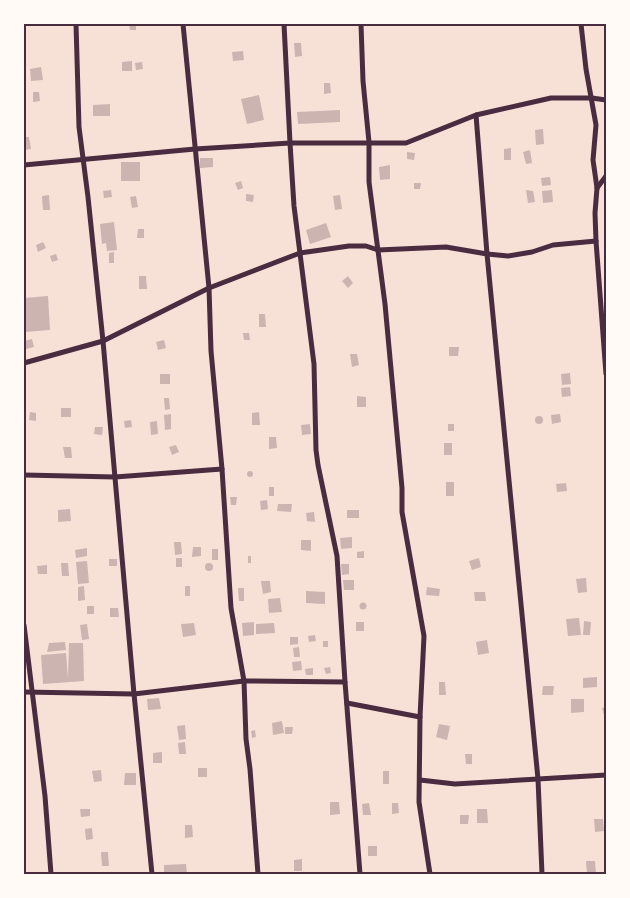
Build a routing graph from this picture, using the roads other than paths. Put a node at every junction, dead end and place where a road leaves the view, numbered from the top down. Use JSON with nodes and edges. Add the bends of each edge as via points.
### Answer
{"nodes":[{"id":1,"x":76,"y":24,"type":"edge"},
{"id":2,"x":182,"y":24,"type":"edge"},
{"id":3,"x":284,"y":24,"type":"edge"},
{"id":4,"x":362,"y":24,"type":"edge"},
{"id":5,"x":581,"y":24,"type":"edge"},
{"id":6,"x":592,"y":98,"type":"junction"},
{"id":7,"x":606,"y":100,"type":"edge"},
{"id":8,"x":476,"y":115,"type":"junction"},
{"id":9,"x":369,"y":142,"type":"junction"},
{"id":10,"x":290,"y":143,"type":"junction"},
{"id":11,"x":195,"y":149,"type":"junction"},
{"id":12,"x":83,"y":159,"type":"junction"},
{"id":13,"x":24,"y":165,"type":"edge"},
{"id":14,"x":606,"y":176,"type":"edge"},
{"id":15,"x":596,"y":188,"type":"junction"},
{"id":16,"x":596,"y":241,"type":"junction"},
{"id":17,"x":378,"y":250,"type":"junction"},
{"id":18,"x":300,"y":253,"type":"junction"},
{"id":19,"x":487,"y":254,"type":"junction"},
{"id":20,"x":208,"y":288,"type":"junction"},
{"id":21,"x":103,"y":341,"type":"junction"},
{"id":22,"x":24,"y":363,"type":"edge"},
{"id":23,"x":606,"y":374,"type":"edge"},
{"id":24,"x":222,"y":469,"type":"junction"},
{"id":25,"x":24,"y":475,"type":"edge"},
{"id":26,"x":115,"y":477,"type":"junction"},
{"id":27,"x":24,"y":625,"type":"edge"},
{"id":28,"x":244,"y":681,"type":"junction"},
{"id":29,"x":345,"y":682,"type":"junction"},
{"id":30,"x":24,"y":692,"type":"edge"},
{"id":31,"x":33,"y":692,"type":"junction"},
{"id":32,"x":134,"y":694,"type":"junction"},
{"id":33,"x":347,"y":703,"type":"junction"},
{"id":34,"x":420,"y":717,"type":"junction"},
{"id":35,"x":606,"y":775,"type":"edge"},
{"id":36,"x":538,"y":779,"type":"junction"},
{"id":37,"x":420,"y":780,"type":"junction"},
{"id":38,"x":51,"y":874,"type":"edge"},
{"id":39,"x":152,"y":874,"type":"edge"},
{"id":40,"x":258,"y":874,"type":"edge"},
{"id":41,"x":360,"y":874,"type":"edge"},
{"id":42,"x":430,"y":874,"type":"edge"},
{"id":43,"x":542,"y":874,"type":"edge"}],
"edges":[{"from":1,"to":12,"type":"street","via":[[78,128]]},
{"from":2,"to":11,"type":"street"},
{"from":3,"to":10,"type":"street"},
{"from":4,"to":9,"type":"street"},
{"from":5,"to":6,"type":"street"},
{"from":6,"to":7,"type":"street"},
{"from":6,"to":8,"type":"street","via":[[551,98]]},
{"from":6,"to":15,"type":"street","via":[[596,130],[593,160]]},
{"from":8,"to":9,"type":"street","via":[[406,142]]},
{"from":8,"to":19,"type":"street"},
{"from":9,"to":10,"type":"street"},
{"from":9,"to":17,"type":"street","via":[[371,207]]},
{"from":10,"to":11,"type":"street"},
{"from":10,"to":18,"type":"street"},
{"from":11,"to":12,"type":"street"},
{"from":11,"to":20,"type":"street"},
{"from":12,"to":13,"type":"street"},
{"from":12,"to":21,"type":"street"},
{"from":14,"to":15,"type":"street"},
{"from":15,"to":16,"type":"street"},
{"from":16,"to":19,"type":"street","via":[[554,245],[508,256]]},
{"from":16,"to":23,"type":"street"},
{"from":17,"to":18,"type":"street","via":[[349,246]]},
{"from":17,"to":19,"type":"street","via":[[446,246]]},
{"from":17,"to":34,"type":"street","via":[[402,512],[423,624]]},
{"from":18,"to":20,"type":"street"},
{"from":18,"to":29,"type":"street","via":[[314,364],[316,450],[337,556]]},
{"from":19,"to":36,"type":"street"},
{"from":20,"to":21,"type":"street"},
{"from":20,"to":24,"type":"street"},
{"from":21,"to":22,"type":"street"},
{"from":21,"to":26,"type":"street"},
{"from":24,"to":26,"type":"street"},
{"from":24,"to":28,"type":"street","via":[[231,608]]},
{"from":25,"to":26,"type":"street"},
{"from":26,"to":32,"type":"street"},
{"from":27,"to":31,"type":"street"},
{"from":28,"to":29,"type":"street"},
{"from":28,"to":32,"type":"street"},
{"from":28,"to":40,"type":"street","via":[[246,744]]},
{"from":29,"to":33,"type":"street"},
{"from":30,"to":31,"type":"street"},
{"from":31,"to":32,"type":"street"},
{"from":31,"to":38,"type":"street"},
{"from":32,"to":39,"type":"street"},
{"from":33,"to":34,"type":"street"},
{"from":33,"to":41,"type":"street"},
{"from":34,"to":37,"type":"street"},
{"from":35,"to":36,"type":"street"},
{"from":36,"to":37,"type":"street","via":[[455,784]]},
{"from":36,"to":43,"type":"street"},
{"from":37,"to":42,"type":"street","via":[[419,802]]}]}
